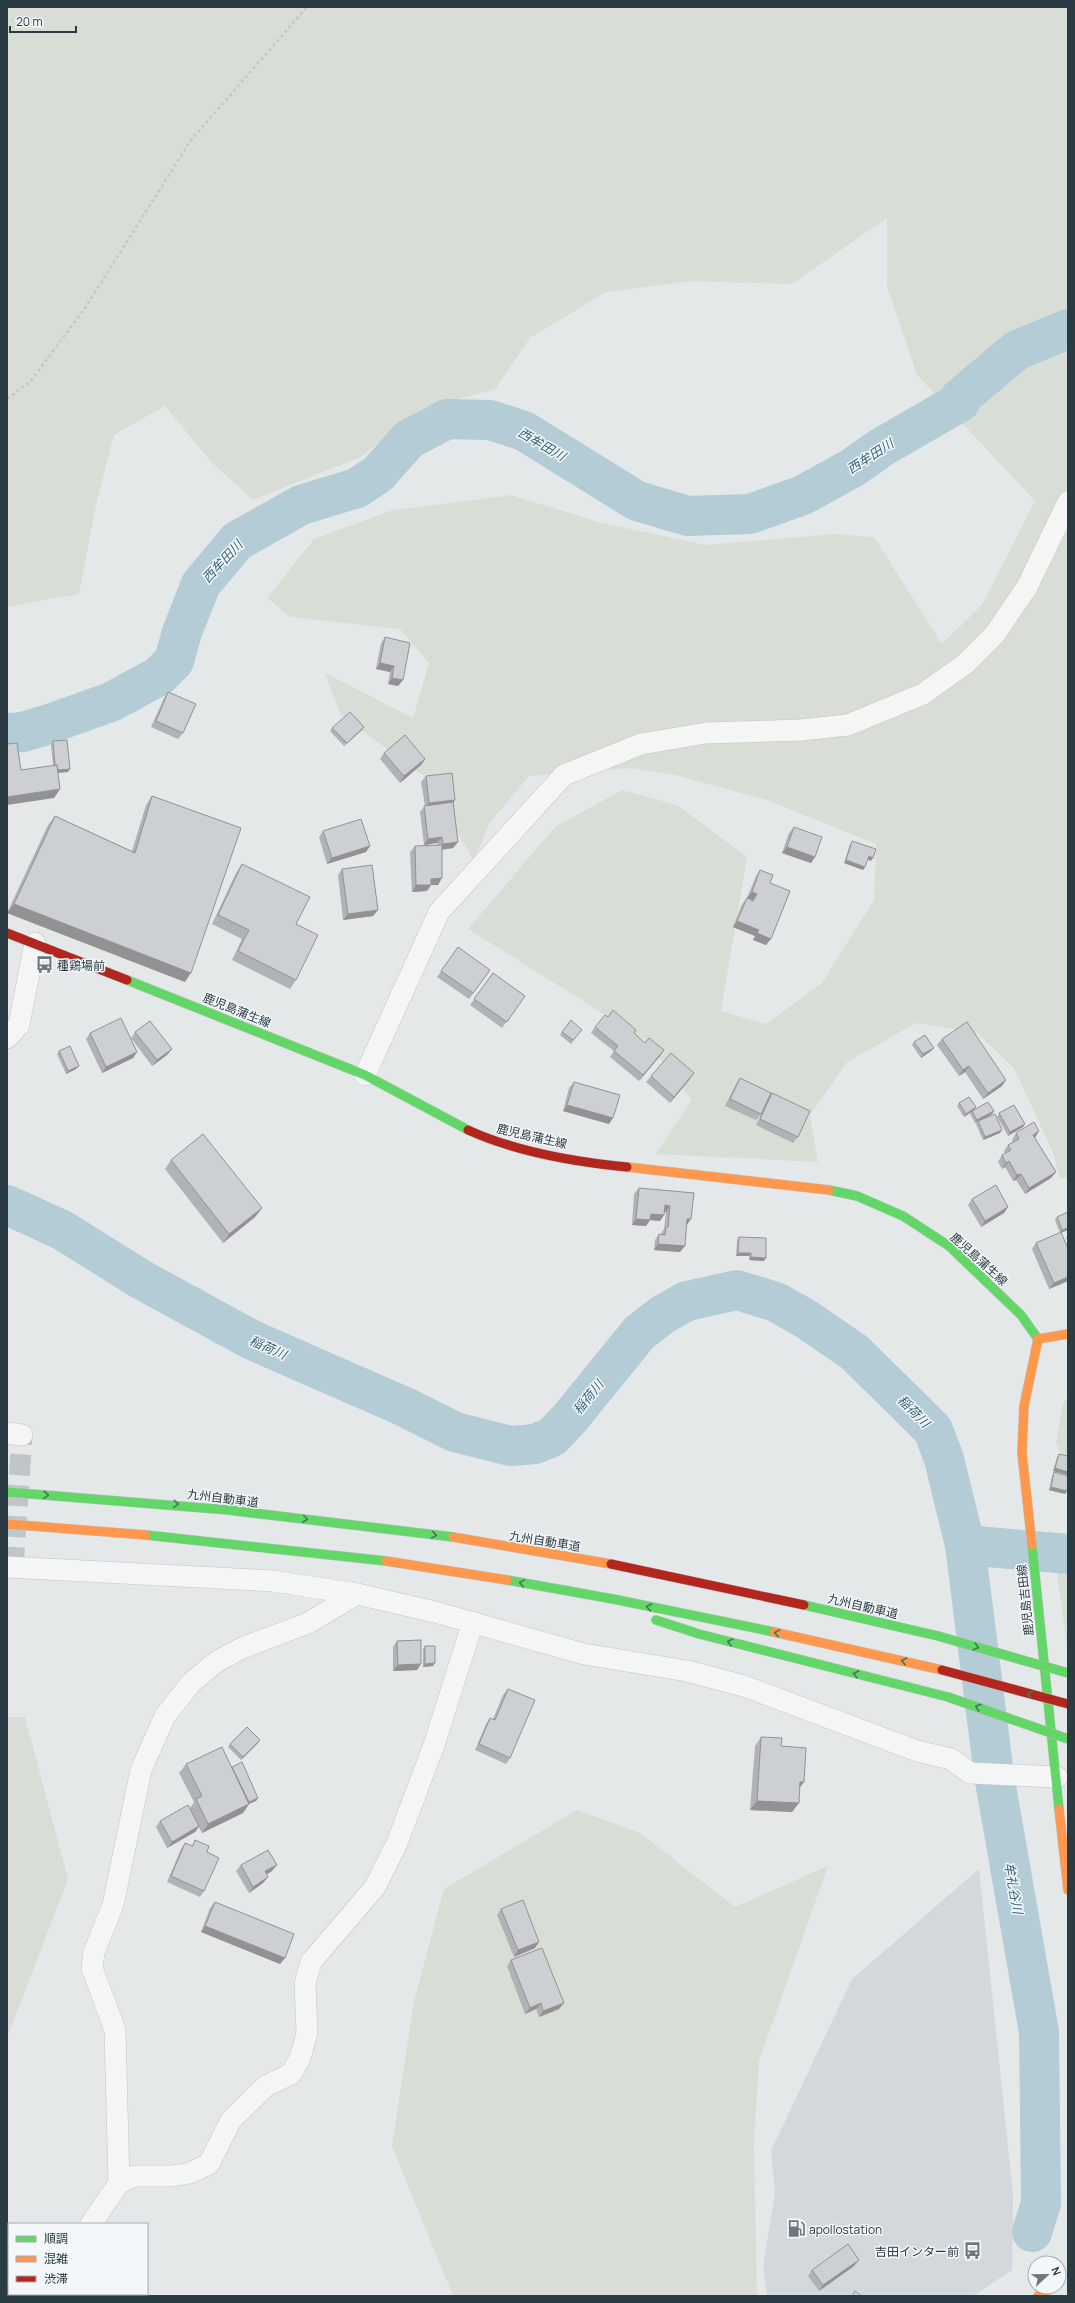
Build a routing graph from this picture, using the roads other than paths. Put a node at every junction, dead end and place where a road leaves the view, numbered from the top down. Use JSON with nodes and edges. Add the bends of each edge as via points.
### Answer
{"nodes":[{"id":1,"x":1068,"y":502,"type":"edge"},
{"id":2,"x":7,"y":932,"type":"edge"},
{"id":3,"x":35,"y":943,"type":"junction"},
{"id":4,"x":7,"y":1038,"type":"edge"},
{"id":5,"x":365,"y":1075,"type":"junction"},
{"id":6,"x":1068,"y":1334,"type":"edge"},
{"id":7,"x":1038,"y":1339,"type":"junction"},
{"id":8,"x":7,"y":1492,"type":"edge"},
{"id":9,"x":7,"y":1524,"type":"edge"},
{"id":10,"x":7,"y":1568,"type":"edge"},
{"id":11,"x":573,"y":1592,"type":"junction"},
{"id":12,"x":357,"y":1594,"type":"junction"},
{"id":13,"x":473,"y":1622,"type":"junction"},
{"id":14,"x":1068,"y":1673,"type":"edge"},
{"id":15,"x":1068,"y":1704,"type":"edge"},
{"id":16,"x":1068,"y":1739,"type":"edge"},
{"id":17,"x":1057,"y":1777,"type":"junction"},
{"id":18,"x":1068,"y":1890,"type":"edge"},
{"id":19,"x":119,"y":2183,"type":"junction"},
{"id":20,"x":92,"y":2223,"type":"edge"}],
"edges":[{"from":1,"to":5,"type":"street","via":[[1027,587],[995,634],[964,664],[923,694],[848,724],[801,730],[706,733],[641,744],[564,774],[439,912]]},
{"from":2,"to":3,"type":"main road","name":"鹿児島蒲生線"},
{"from":3,"to":4,"type":"street","via":[[19,1025]]},
{"from":3,"to":5,"type":"main road","name":"鹿児島蒲生線"},
{"from":5,"to":7,"type":"main road","name":"鹿児島蒲生線","via":[[453,1123],[493,1140],[529,1150],[614,1166],[806,1186],[857,1196],[903,1216],[949,1246],[1017,1310]]},
{"from":6,"to":7,"type":"main road"},
{"from":7,"to":17,"type":"main road","name":"鹿児島吉田線","via":[[1024,1406],[1022,1453]]},
{"from":8,"to":14,"type":"main road","name":"九州自動車道","one_way":true,"bridge":true,"via":[[182,1505],[422,1533],[595,1561],[938,1636]]},
{"from":11,"to":9,"type":"main road","one_way":true,"via":[[414,1565],[202,1540]]},
{"from":10,"to":12,"type":"street","via":[[273,1581]]},
{"from":15,"to":11,"type":"main road","one_way":true,"bridge":true,"via":[[942,1670]]},
{"from":16,"to":11,"type":"main road","one_way":true,"bridge":true,"via":[[948,1697],[699,1634]]},
{"from":12,"to":13,"type":"street"},
{"from":12,"to":19,"type":"street","via":[[308,1623],[242,1648],[216,1662],[191,1683],[165,1716],[141,1770],[113,1905],[94,1952],[92,1968],[115,2030]]},
{"from":13,"to":17,"type":"street","via":[[584,1654],[687,1671],[744,1686],[917,1751],[951,1760],[970,1773]]},
{"from":13,"to":19,"type":"street","via":[[434,1745],[397,1843],[375,1887],[311,1962],[305,1983],[307,2033],[300,2058],[294,2068],[290,2074],[266,2086],[231,2120],[214,2156],[204,2166],[190,2173],[172,2176],[134,2176]]},
{"from":17,"to":18,"type":"main road","name":"鹿児島吉田線"},
{"from":19,"to":20,"type":"street"}]}
